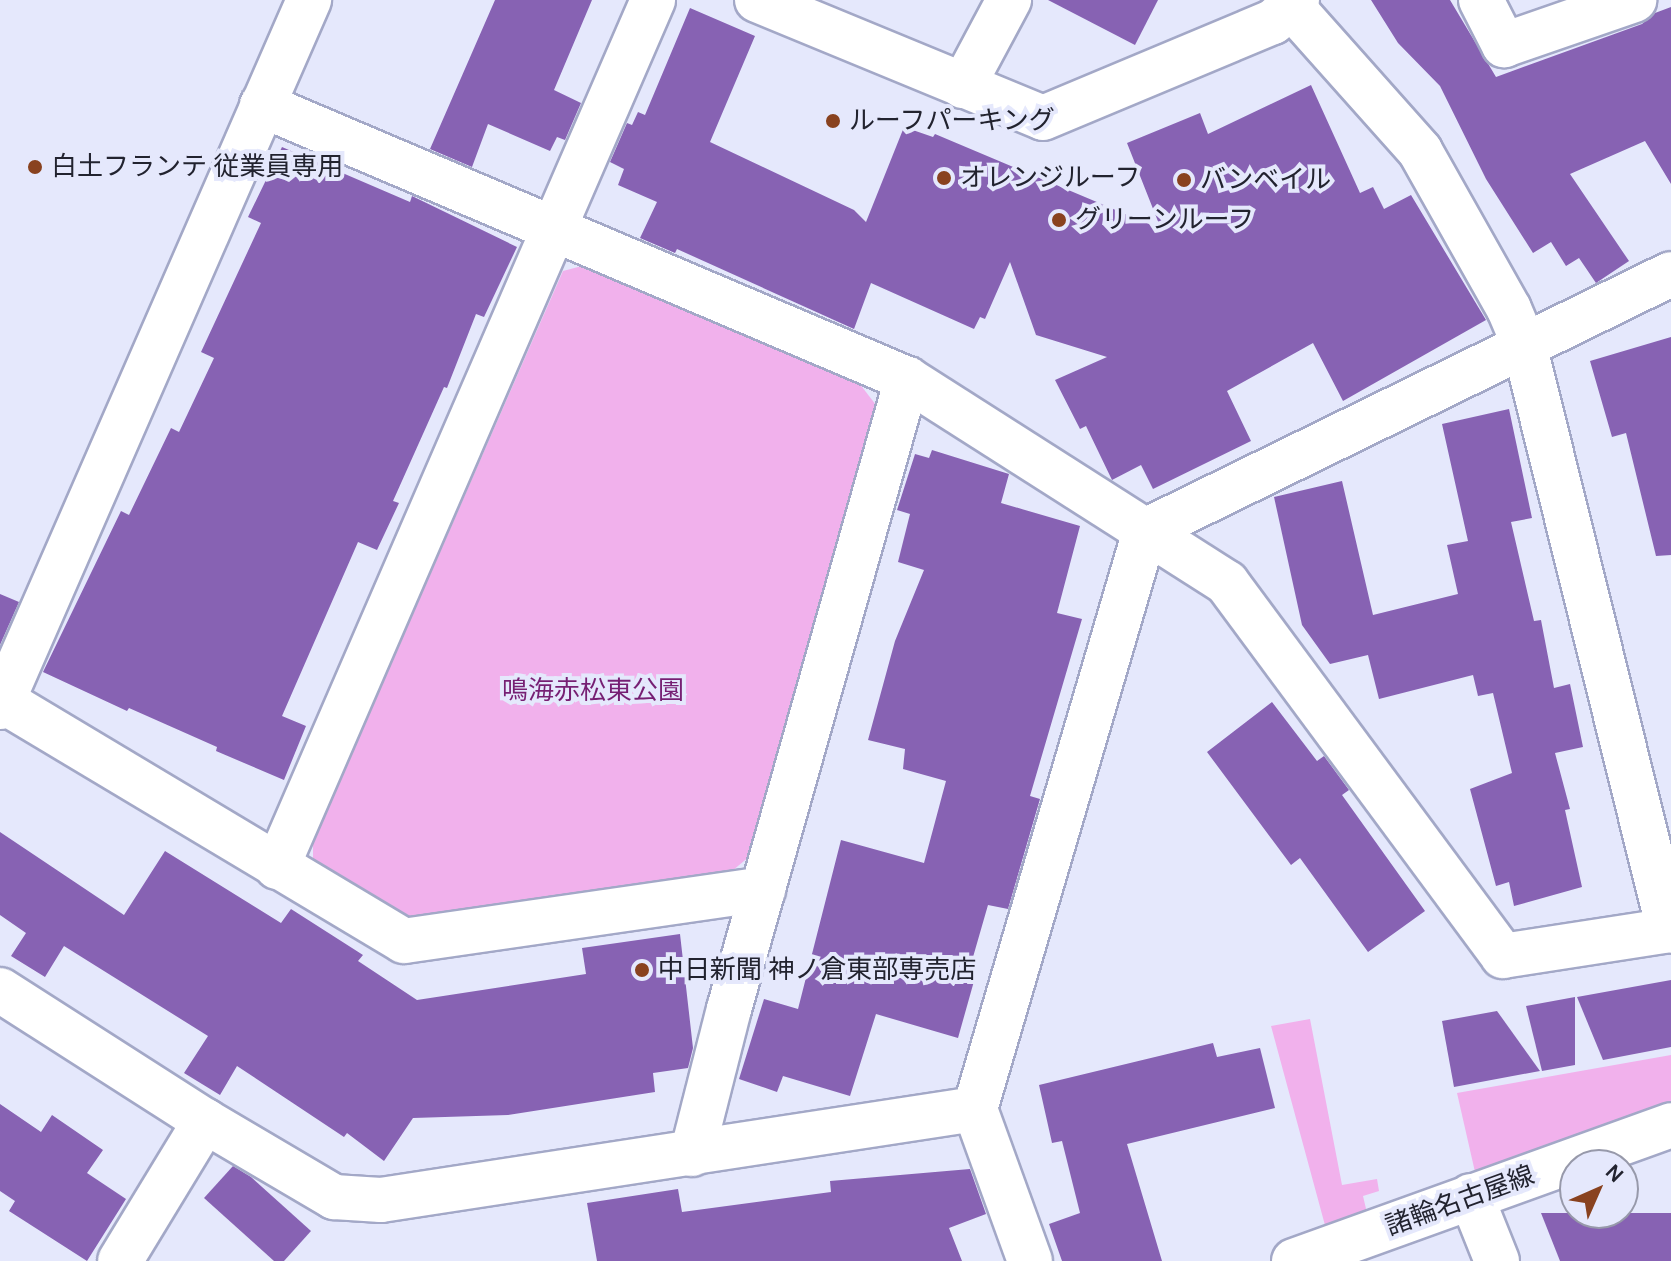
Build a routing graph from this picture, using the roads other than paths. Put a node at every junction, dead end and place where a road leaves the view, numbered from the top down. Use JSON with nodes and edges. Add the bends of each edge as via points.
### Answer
{"nodes":[{"id":1,"x":309,"y":0,"type":"edge"},
{"id":2,"x":653,"y":0,"type":"edge"},
{"id":3,"x":757,"y":0,"type":"edge"},
{"id":4,"x":1009,"y":0,"type":"edge"},
{"id":5,"x":1481,"y":0,"type":"edge"},
{"id":6,"x":1634,"y":0,"type":"edge"},
{"id":7,"x":1294,"y":3,"type":"edge"},
{"id":8,"x":963,"y":86,"type":"junction"},
{"id":9,"x":262,"y":105,"type":"junction"},
{"id":10,"x":555,"y":231,"type":"junction"},
{"id":11,"x":1671,"y":274,"type":"edge"},
{"id":12,"x":1524,"y":344,"type":"junction"},
{"id":13,"x":907,"y":379,"type":"junction"},
{"id":14,"x":1145,"y":531,"type":"junction"},
{"id":15,"x":1,"y":704,"type":"edge"},
{"id":16,"x":277,"y":867,"type":"junction"},
{"id":17,"x":763,"y":889,"type":"junction"},
{"id":18,"x":1670,"y":930,"type":"edge"},
{"id":19,"x":0,"y":990,"type":"edge"},
{"id":20,"x":975,"y":1109,"type":"junction"},
{"id":21,"x":205,"y":1121,"type":"junction"},
{"id":22,"x":1671,"y":1125,"type":"edge"},
{"id":23,"x":692,"y":1154,"type":"junction"},
{"id":24,"x":1471,"y":1196,"type":"junction"},
{"id":25,"x":120,"y":1261,"type":"edge"},
{"id":26,"x":1030,"y":1261,"type":"edge"},
{"id":27,"x":1294,"y":1261,"type":"edge"},
{"id":28,"x":1497,"y":1261,"type":"edge"}],
"edges":[{"from":1,"to":9,"type":"street"},
{"from":2,"to":10,"type":"street"},
{"from":3,"to":8,"type":"street"},
{"from":4,"to":8,"type":"street"},
{"from":5,"to":6,"type":"street","via":[[1504,45]]},
{"from":7,"to":8,"type":"street","via":[[1273,22],[1043,118]]},
{"from":7,"to":12,"type":"street","via":[[1420,151]]},
{"from":9,"to":10,"type":"street"},
{"from":9,"to":15,"type":"street"},
{"from":10,"to":13,"type":"street"},
{"from":10,"to":16,"type":"street"},
{"from":11,"to":12,"type":"street"},
{"from":12,"to":14,"type":"street"},
{"from":12,"to":18,"type":"street"},
{"from":13,"to":14,"type":"street"},
{"from":13,"to":17,"type":"street"},
{"from":14,"to":18,"type":"street","via":[[1227,583],[1503,956]]},
{"from":14,"to":20,"type":"street"},
{"from":15,"to":16,"type":"street"},
{"from":16,"to":17,"type":"street","via":[[404,941]]},
{"from":17,"to":23,"type":"street"},
{"from":19,"to":21,"type":"street"},
{"from":20,"to":23,"type":"street"},
{"from":20,"to":26,"type":"street"},
{"from":21,"to":23,"type":"street","via":[[334,1197],[381,1200]]},
{"from":21,"to":25,"type":"street"},
{"from":22,"to":24,"type":"street","name":"諸輪名古屋線"},
{"from":24,"to":27,"type":"street","name":"諸輪名古屋線"},
{"from":24,"to":28,"type":"street"}]}
